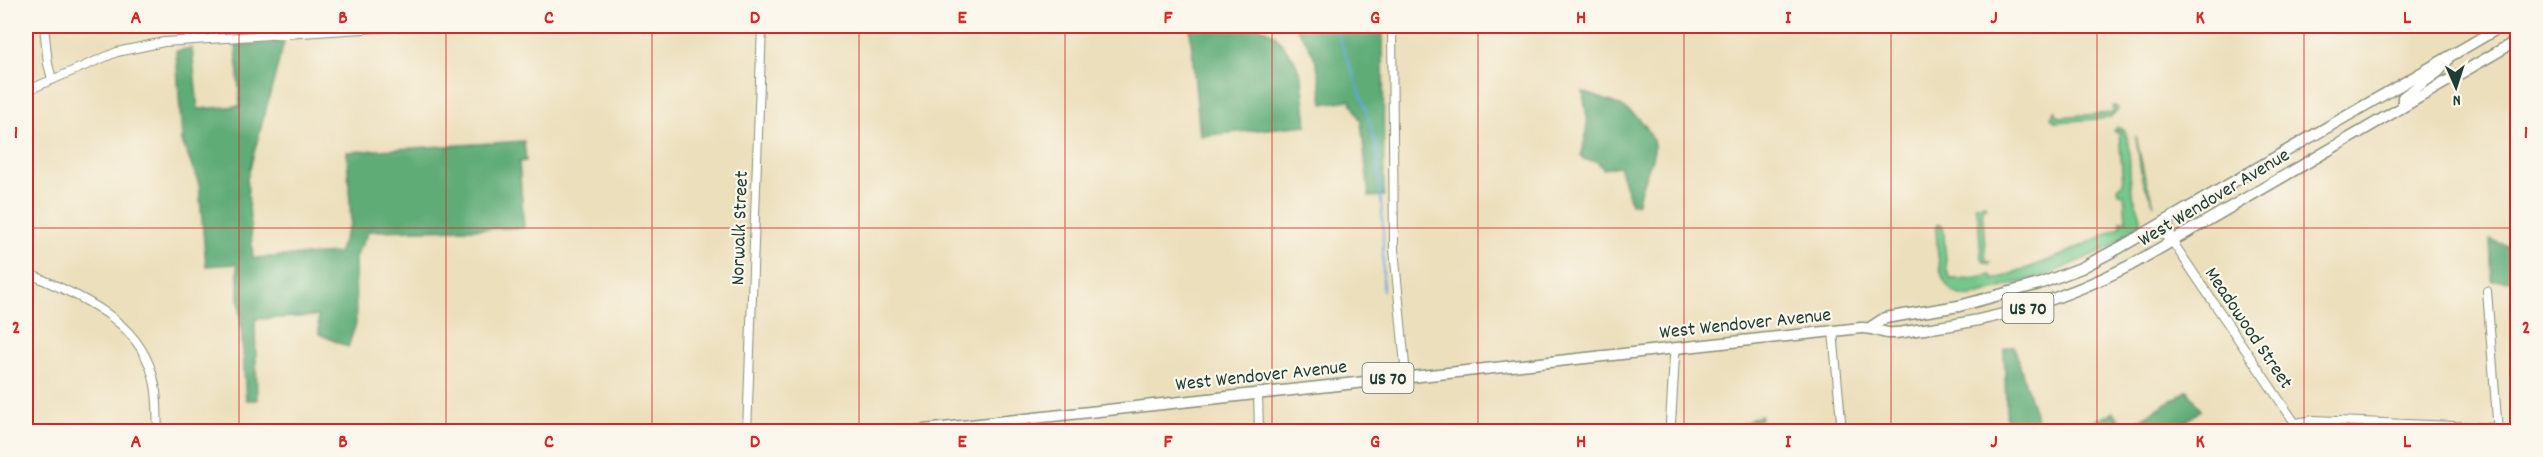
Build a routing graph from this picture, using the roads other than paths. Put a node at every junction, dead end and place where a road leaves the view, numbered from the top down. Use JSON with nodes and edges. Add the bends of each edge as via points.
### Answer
{"nodes":[{"id":1,"x":44,"y":26,"type":"edge"},
{"id":2,"x":212,"y":26,"type":"edge"},
{"id":3,"x":409,"y":26,"type":"edge"},
{"id":4,"x":762,"y":26,"type":"edge"},
{"id":5,"x":1392,"y":26,"type":"edge"},
{"id":6,"x":2502,"y":26,"type":"edge"},
{"id":7,"x":213,"y":37,"type":"junction"},
{"id":8,"x":2517,"y":40,"type":"edge"},
{"id":9,"x":2454,"y":53,"type":"junction"},
{"id":10,"x":52,"y":79,"type":"junction"},
{"id":11,"x":26,"y":91,"type":"edge"},
{"id":12,"x":2403,"y":105,"type":"junction"},
{"id":13,"x":2168,"y":220,"type":"junction"},
{"id":14,"x":2155,"y":228,"type":"junction"},
{"id":15,"x":2172,"y":241,"type":"junction"},
{"id":16,"x":26,"y":272,"type":"edge"},
{"id":17,"x":2487,"y":291,"type":"dead end"},
{"id":18,"x":1871,"y":327,"type":"junction"},
{"id":19,"x":1833,"y":331,"type":"junction"},
{"id":20,"x":1675,"y":348,"type":"junction"},
{"id":21,"x":1406,"y":376,"type":"junction"},
{"id":22,"x":1258,"y":392,"type":"junction"},
{"id":23,"x":2295,"y":423,"type":"junction"},
{"id":24,"x":2498,"y":430,"type":"edge"},
{"id":25,"x":2301,"y":431,"type":"edge"},
{"id":26,"x":158,"y":432,"type":"edge"},
{"id":27,"x":747,"y":432,"type":"edge"},
{"id":28,"x":906,"y":432,"type":"edge"},
{"id":29,"x":1259,"y":432,"type":"edge"},
{"id":30,"x":1670,"y":432,"type":"edge"},
{"id":31,"x":1842,"y":432,"type":"edge"}],
"edges":[{"from":1,"to":10,"type":"street"},
{"from":2,"to":7,"type":"street"},
{"from":3,"to":7,"type":"street"},
{"from":4,"to":27,"type":"street","name":"Norwalk Street"},
{"from":5,"to":21,"type":"street","via":[[1394,249]]},
{"from":6,"to":9,"type":"highway","name":"West Wendover Avenue","number":"US 70"},
{"from":7,"to":10,"type":"street","via":[[117,52]]},
{"from":8,"to":12,"type":"highway","name":"West Wendover Avenue","number":"US 70"},
{"from":9,"to":12,"type":"highway","via":[[2438,72],[2403,97]]},
{"from":9,"to":13,"type":"highway","name":"West Wendover Avenue","number":"US 70"},
{"from":10,"to":11,"type":"street"},
{"from":12,"to":15,"type":"highway","name":"West Wendover Avenue","number":"US 70"},
{"from":13,"to":14,"type":"highway","name":"West Wendover Avenue","number":"US 70"},
{"from":13,"to":15,"type":"street","name":"Meadowood Street"},
{"from":14,"to":15,"type":"street","name":"Meadowood Street"},
{"from":14,"to":18,"type":"highway","name":"West Wendover Avenue","number":"US 70","via":[[2048,281],[1959,306],[1885,318]]},
{"from":15,"to":18,"type":"highway","name":"West Wendover Avenue","number":"US 70","via":[[2090,286],[2045,303],[1942,327],[1887,333]]},
{"from":15,"to":23,"type":"street","name":"Meadowood Street"},
{"from":16,"to":26,"type":"street","via":[[105,311],[136,340],[154,378]]},
{"from":17,"to":24,"type":"street"},
{"from":18,"to":19,"type":"highway","name":"West Wendover Avenue","number":"US 70"},
{"from":19,"to":20,"type":"highway","name":"West Wendover Avenue","number":"US 70"},
{"from":19,"to":31,"type":"street"},
{"from":20,"to":21,"type":"highway","name":"West Wendover Avenue","number":"US 70"},
{"from":20,"to":30,"type":"main road"},
{"from":21,"to":22,"type":"highway","name":"West Wendover Avenue","number":"US 70"},
{"from":22,"to":28,"type":"highway","name":"West Wendover Avenue","number":"US 70"},
{"from":22,"to":29,"type":"street"},
{"from":23,"to":24,"type":"street","via":[[2314,420]]},
{"from":23,"to":25,"type":"street","name":"Meadowood Street"}]}
